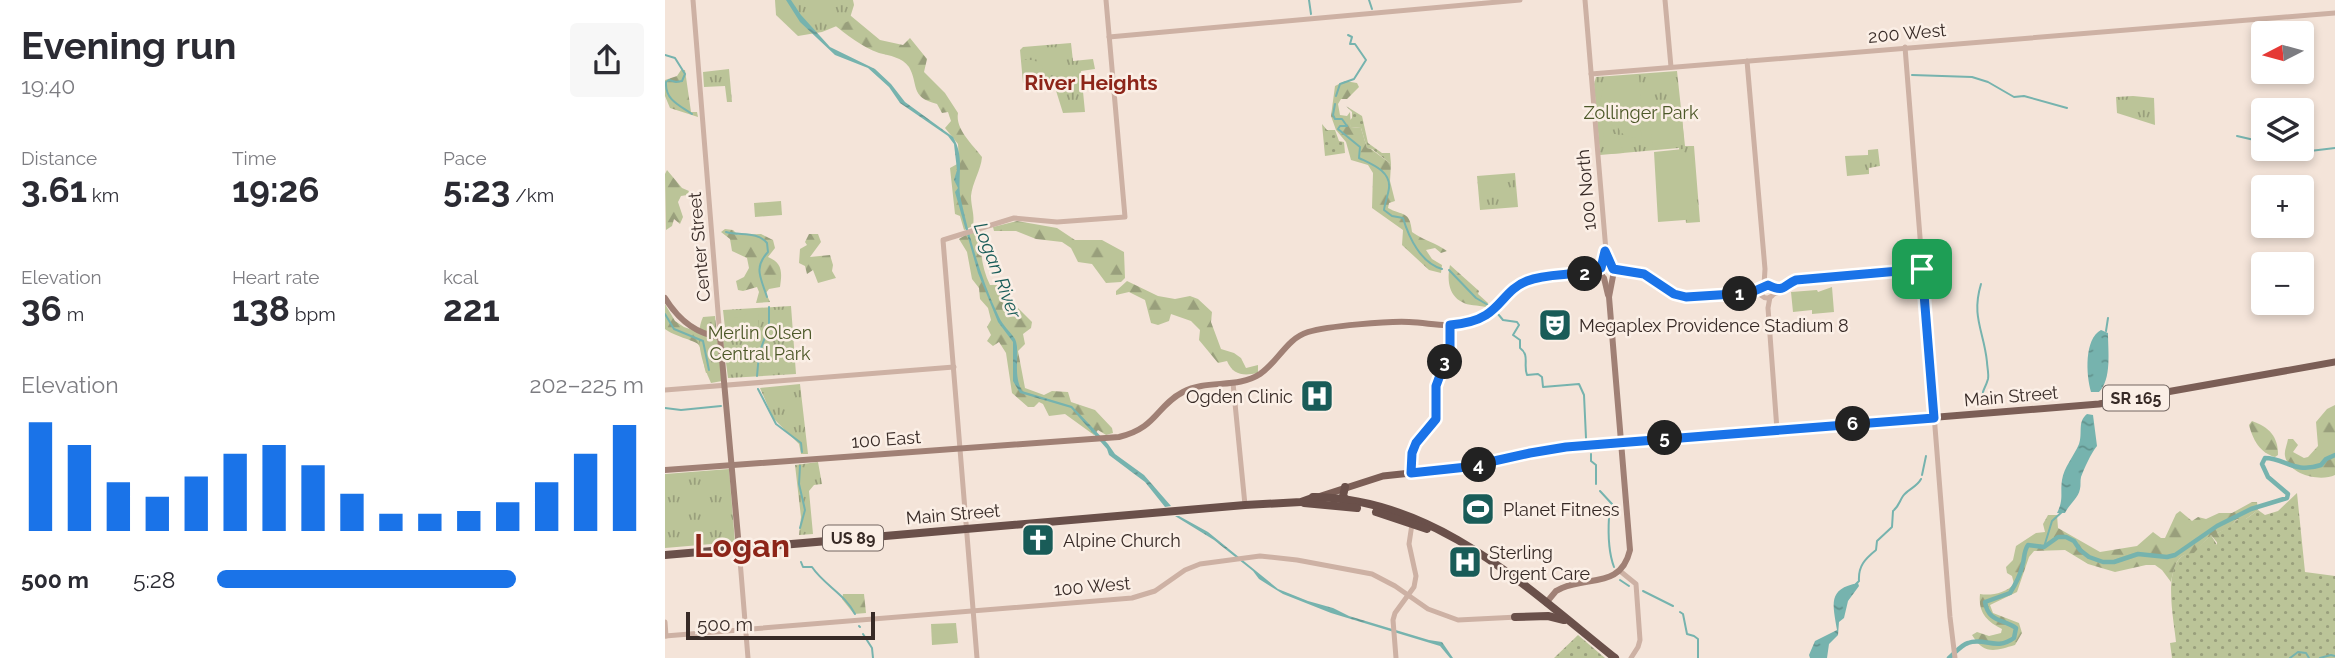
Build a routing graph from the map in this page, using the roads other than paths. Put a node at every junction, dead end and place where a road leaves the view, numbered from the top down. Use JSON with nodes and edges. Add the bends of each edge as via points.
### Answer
{"nodes":[{"id":1,"x":693,"y":0,"type":"edge"},
{"id":2,"x":1106,"y":0,"type":"edge"},
{"id":3,"x":1520,"y":0,"type":"edge"},
{"id":4,"x":1585,"y":0,"type":"edge"},
{"id":5,"x":1665,"y":0,"type":"edge"},
{"id":6,"x":2335,"y":13,"type":"edge"},
{"id":7,"x":1109,"y":37,"type":"junction"},
{"id":8,"x":1905,"y":47,"type":"junction"},
{"id":9,"x":1747,"y":61,"type":"junction"},
{"id":10,"x":1671,"y":67,"type":"junction"},
{"id":11,"x":1591,"y":74,"type":"junction"},
{"id":12,"x":1922,"y":269,"type":"junction"},
{"id":13,"x":1607,"y":272,"type":"junction"},
{"id":14,"x":1767,"y":291,"type":"junction"},
{"id":15,"x":665,"y":298,"type":"edge"},
{"id":16,"x":1450,"y":325,"type":"junction"},
{"id":17,"x":720,"y":337,"type":"junction"},
{"id":18,"x":2335,"y":362,"type":"edge"},
{"id":19,"x":954,"y":367,"type":"junction"},
{"id":20,"x":1233,"y":383,"type":"junction"},
{"id":21,"x":725,"y":385,"type":"junction"},
{"id":22,"x":665,"y":390,"type":"edge"},
{"id":23,"x":1934,"y":418,"type":"junction"},
{"id":24,"x":1777,"y":429,"type":"junction"},
{"id":25,"x":1621,"y":442,"type":"junction"},
{"id":26,"x":960,"y":448,"type":"junction"},
{"id":27,"x":732,"y":465,"type":"junction"},
{"id":28,"x":665,"y":470,"type":"edge"},
{"id":29,"x":1411,"y":473,"type":"junction"},
{"id":30,"x":1345,"y":487,"type":"junction"},
{"id":31,"x":1315,"y":497,"type":"junction"},
{"id":32,"x":1347,"y":501,"type":"junction"},
{"id":33,"x":1301,"y":502,"type":"junction"},
{"id":34,"x":1245,"y":505,"type":"junction"},
{"id":35,"x":1412,"y":524,"type":"junction"},
{"id":36,"x":967,"y":528,"type":"junction"},
{"id":37,"x":1440,"y":531,"type":"junction"},
{"id":38,"x":739,"y":548,"type":"junction"},
{"id":39,"x":665,"y":555,"type":"edge"},
{"id":40,"x":1620,"y":570,"type":"junction"},
{"id":41,"x":1408,"y":596,"type":"junction"},
{"id":42,"x":1546,"y":603,"type":"junction"},
{"id":43,"x":973,"y":610,"type":"junction"},
{"id":44,"x":1515,"y":617,"type":"junction"},
{"id":45,"x":1568,"y":621,"type":"junction"},
{"id":46,"x":665,"y":622,"type":"edge"},
{"id":47,"x":746,"y":629,"type":"junction"},
{"id":48,"x":666,"y":636,"type":"edge"},
{"id":49,"x":748,"y":658,"type":"edge"},
{"id":50,"x":978,"y":658,"type":"edge"},
{"id":51,"x":1396,"y":658,"type":"edge"},
{"id":52,"x":1615,"y":658,"type":"edge"},
{"id":53,"x":1631,"y":658,"type":"edge"},
{"id":54,"x":1955,"y":658,"type":"edge"}],
"edges":[{"from":1,"to":17,"type":"street","name":"Center Street"},
{"from":2,"to":7,"type":"street"},
{"from":3,"to":7,"type":"street"},
{"from":4,"to":11,"type":"street","name":"100 North"},
{"from":5,"to":10,"type":"street"},
{"from":6,"to":8,"type":"street","name":"200 West"},
{"from":7,"to":19,"type":"street","via":[[1125,217],[1057,222],[1014,218],[943,240]]},
{"from":8,"to":9,"type":"street","name":"200 West"},
{"from":8,"to":12,"type":"street"},
{"from":9,"to":10,"type":"street","name":"200 West"},
{"from":9,"to":14,"type":"street"},
{"from":10,"to":11,"type":"street","name":"200 West"},
{"from":11,"to":13,"type":"street","name":"100 North"},
{"from":12,"to":14,"type":"street","via":[[1796,280],[1786,288]]},
{"from":12,"to":23,"type":"street"},
{"from":13,"to":14,"type":"street","via":[[1644,274],[1686,297]]},
{"from":13,"to":16,"type":"main road","name":"100 East","via":[[1529,280],[1511,288],[1487,314]]},
{"from":13,"to":25,"type":"main road","name":"100 North"},
{"from":14,"to":24,"type":"street"},
{"from":15,"to":17,"type":"main road","via":[[679,319]]},
{"from":16,"to":20,"type":"main road","name":"100 East","via":[[1402,322],[1313,331],[1293,340],[1261,374]]},
{"from":16,"to":29,"type":"street","via":[[1450,348],[1436,386],[1436,419],[1416,443]]},
{"from":17,"to":21,"type":"main road","name":"Center Street"},
{"from":18,"to":23,"type":"main road","name":"Main Street","number":"SR 165","via":[[2099,404]]},
{"from":19,"to":21,"type":"street"},
{"from":19,"to":26,"type":"street"},
{"from":20,"to":26,"type":"main road","name":"100 East","via":[[1183,391],[1146,426],[1127,435]]},
{"from":20,"to":34,"type":"street"},
{"from":21,"to":22,"type":"street"},
{"from":21,"to":27,"type":"main road","name":"Center Street"},
{"from":23,"to":24,"type":"main road","name":"Main Street","number":"SR 165"},
{"from":23,"to":54,"type":"street"},
{"from":24,"to":25,"type":"main road","name":"Main Street","number":"SR 165"},
{"from":25,"to":29,"type":"main road","name":"Main Street","number":"SR 165"},
{"from":25,"to":40,"type":"main road","name":"100 North","via":[[1629,541]]},
{"from":26,"to":27,"type":"main road","name":"100 East"},
{"from":26,"to":36,"type":"street"},
{"from":27,"to":28,"type":"main road","name":"100 East"},
{"from":27,"to":38,"type":"main road","name":"Center Street"},
{"from":29,"to":30,"type":"main road","name":"Main Street","number":"SR 165"},
{"from":30,"to":31,"type":"main road","name":"Main Street","number":"SR 165"},
{"from":30,"to":32,"type":"highway"},
{"from":31,"to":32,"type":"highway","number":"US 89"},
{"from":31,"to":33,"type":"highway","name":"Main Street","number":"US 89"},
{"from":31,"to":34,"type":"highway","name":"Main Street","number":"US 89"},
{"from":32,"to":37,"type":"highway","number":"US 89","via":[[1394,511]]},
{"from":33,"to":34,"type":"highway","name":"Main Street","number":"US 89"},
{"from":33,"to":35,"type":"highway","number":"US 89","via":[[1368,509]]},
{"from":34,"to":36,"type":"highway","name":"Main Street","number":"US 89"},
{"from":35,"to":37,"type":"highway","number":"US 89"},
{"from":35,"to":41,"type":"street","via":[[1409,544],[1416,576]]},
{"from":36,"to":38,"type":"highway","name":"Main Street","number":"US 89"},
{"from":36,"to":43,"type":"street"},
{"from":37,"to":42,"type":"highway","number":"US 89","via":[[1483,554]]},
{"from":38,"to":39,"type":"highway","name":"Main Street","number":"US 89"},
{"from":38,"to":47,"type":"street","name":"Center Street"},
{"from":40,"to":42,"type":"main road","name":"100 West","via":[[1606,579],[1562,588]]},
{"from":40,"to":53,"type":"street","via":[[1636,584],[1640,640]]},
{"from":41,"to":43,"type":"street","name":"100 West","via":[[1372,574],[1250,556],[1200,564],[1162,588],[1139,596]]},
{"from":41,"to":44,"type":"street","name":"100 West","via":[[1458,620]]},
{"from":41,"to":51,"type":"street","via":[[1395,613]]},
{"from":42,"to":44,"type":"street","name":"100 West","via":[[1538,614]]},
{"from":42,"to":45,"type":"highway","number":"US 89"},
{"from":43,"to":47,"type":"street","name":"100 West"},
{"from":43,"to":50,"type":"street"},
{"from":44,"to":45,"type":"highway"},
{"from":45,"to":52,"type":"highway","number":"US 89"},
{"from":46,"to":48,"type":"street"},
{"from":47,"to":48,"type":"street","name":"100 West"},
{"from":47,"to":49,"type":"street","name":"Center Street"}]}
